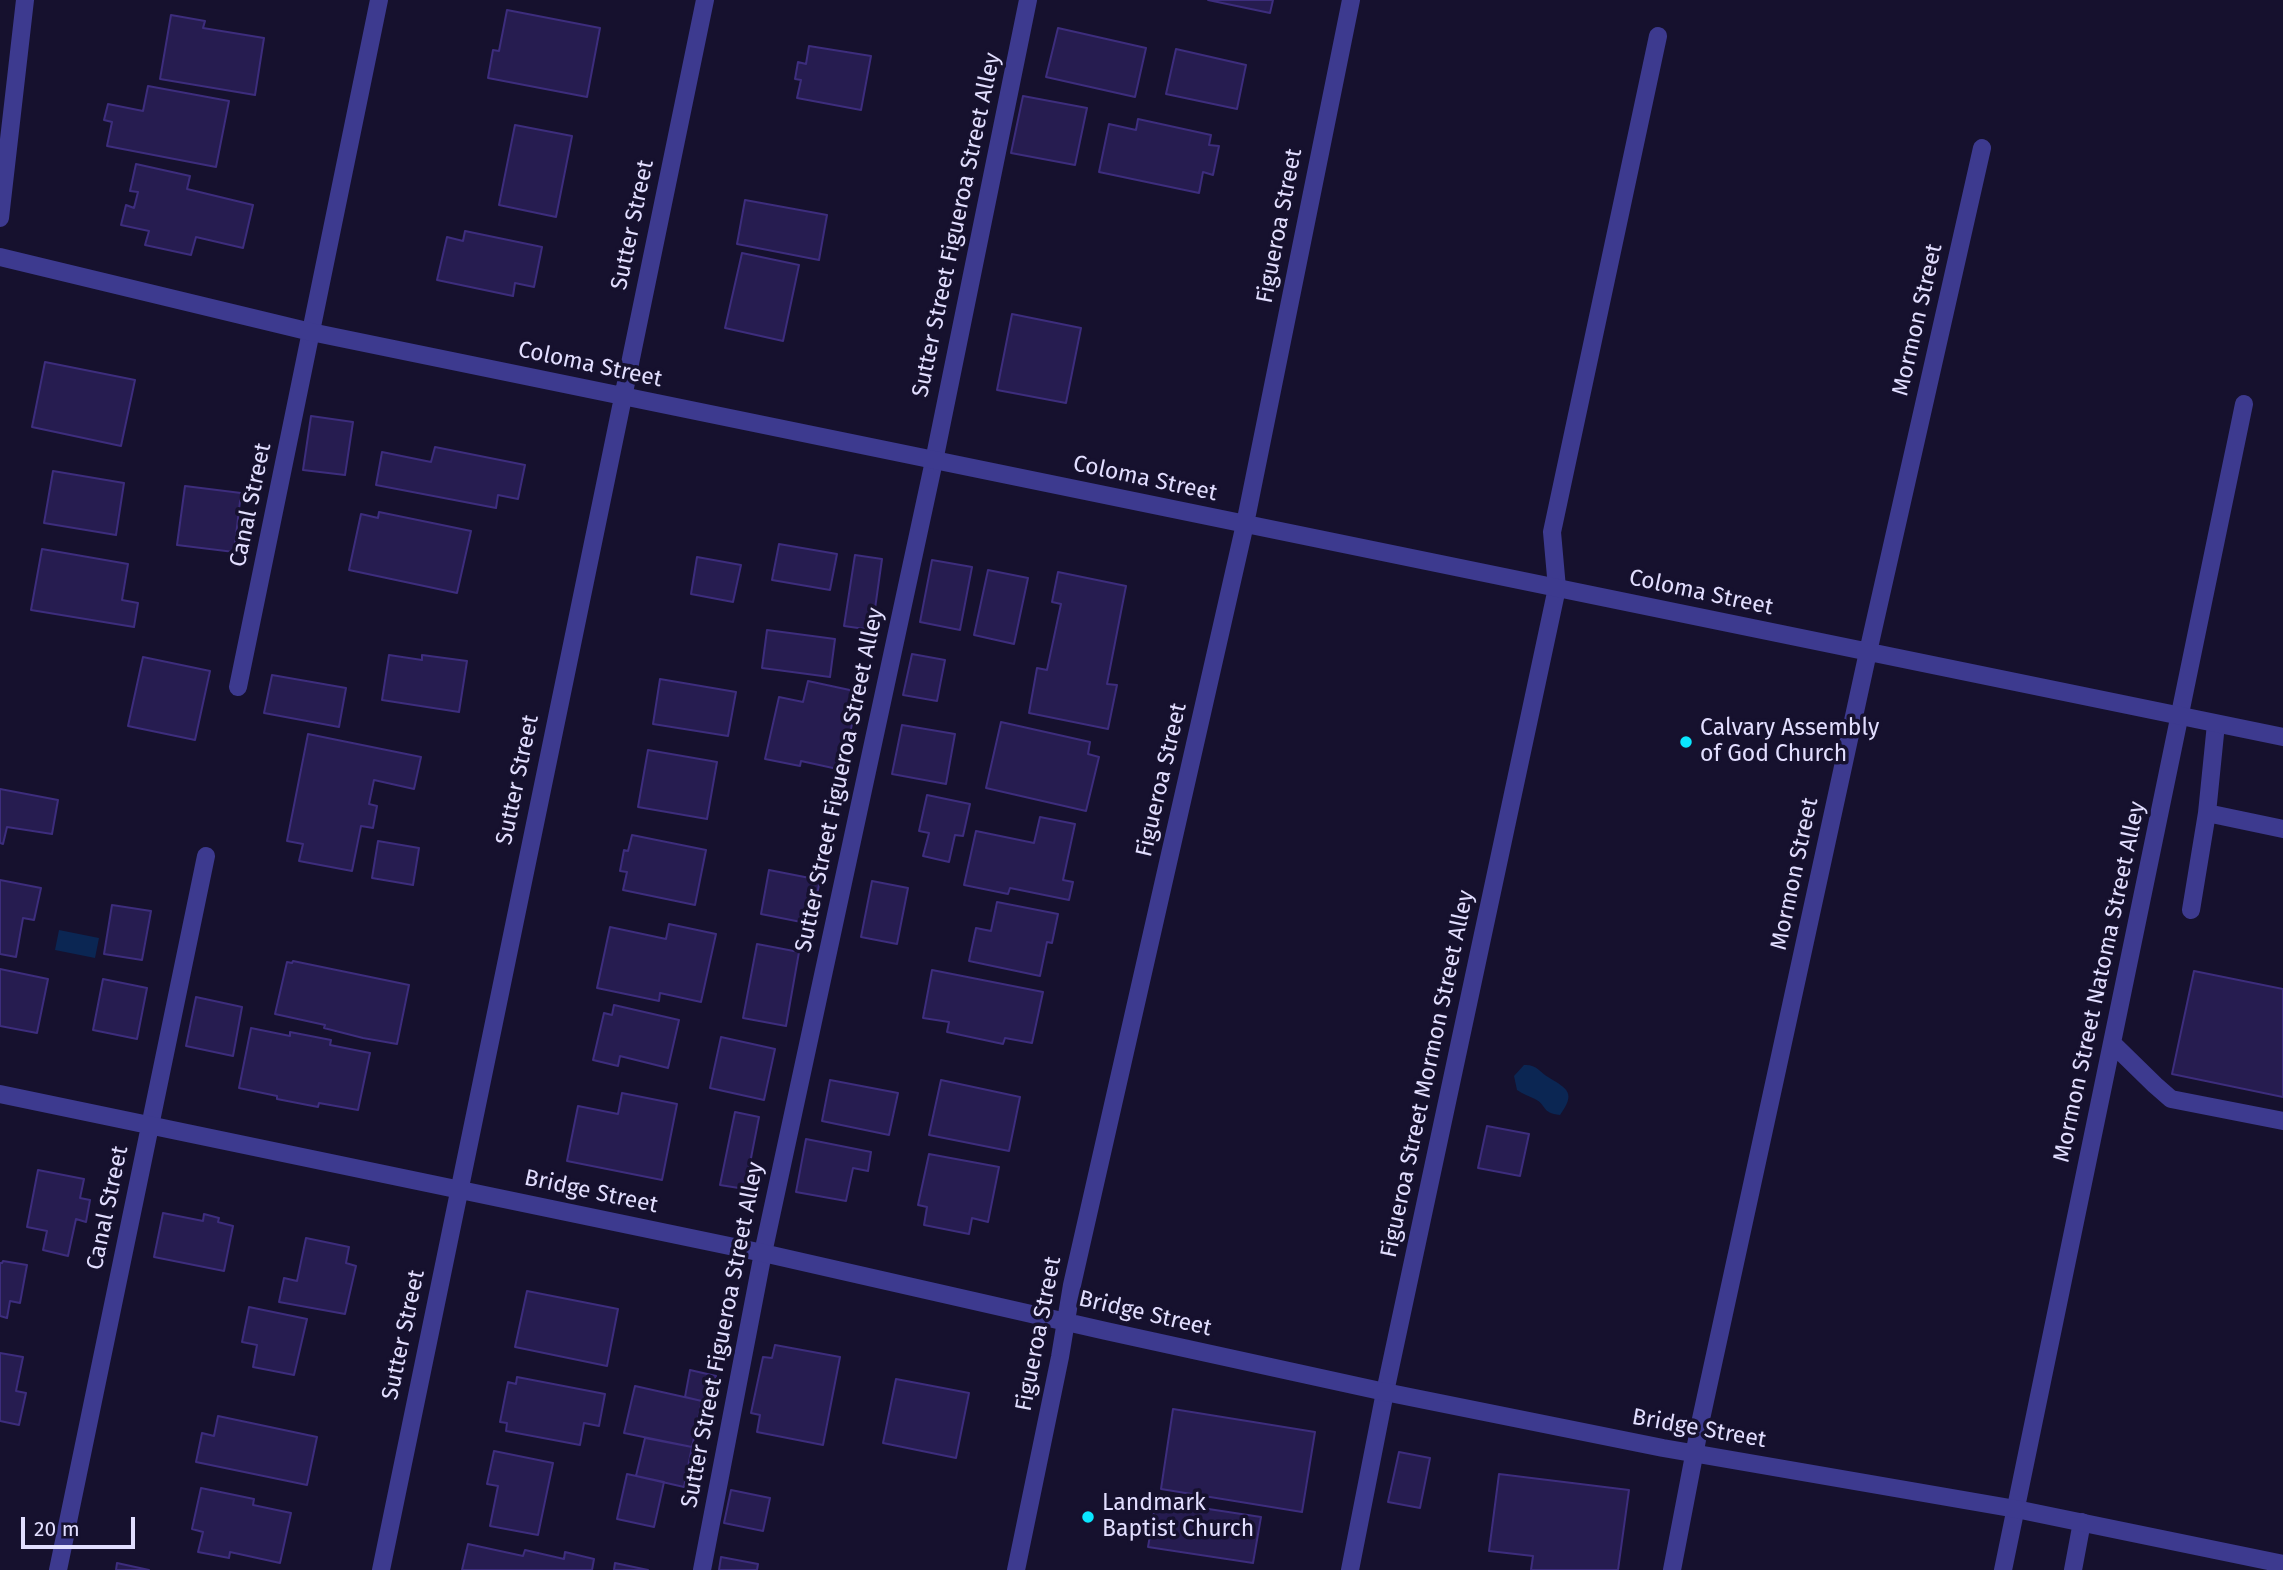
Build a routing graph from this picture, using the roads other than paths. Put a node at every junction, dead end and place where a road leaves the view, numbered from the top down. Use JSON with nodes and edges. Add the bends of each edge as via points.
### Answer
{"nodes":[{"id":1,"x":25,"y":0,"type":"edge"},
{"id":2,"x":379,"y":0,"type":"edge"},
{"id":3,"x":705,"y":0,"type":"edge"},
{"id":4,"x":1028,"y":0,"type":"edge"},
{"id":5,"x":1351,"y":0,"type":"edge"},
{"id":6,"x":1658,"y":36,"type":"dead end"},
{"id":7,"x":1982,"y":148,"type":"dead end"},
{"id":8,"x":0,"y":218,"type":"edge"},
{"id":9,"x":0,"y":257,"type":"edge"},
{"id":10,"x":311,"y":332,"type":"junction"},
{"id":11,"x":622,"y":397,"type":"junction"},
{"id":12,"x":2244,"y":404,"type":"dead end"},
{"id":13,"x":934,"y":461,"type":"junction"},
{"id":14,"x":1245,"y":524,"type":"junction"},
{"id":15,"x":1557,"y":588,"type":"junction"},
{"id":16,"x":1868,"y":652,"type":"junction"},
{"id":17,"x":238,"y":687,"type":"dead end"},
{"id":18,"x":2180,"y":716,"type":"junction"},
{"id":19,"x":2216,"y":724,"type":"junction"},
{"id":20,"x":2283,"y":737,"type":"edge"},
{"id":21,"x":2207,"y":813,"type":"junction"},
{"id":22,"x":2283,"y":829,"type":"edge"},
{"id":23,"x":206,"y":856,"type":"dead end"},
{"id":24,"x":2191,"y":911,"type":"dead end"},
{"id":25,"x":2112,"y":1043,"type":"junction"},
{"id":26,"x":0,"y":1094,"type":"edge"},
{"id":27,"x":2283,"y":1121,"type":"edge"},
{"id":28,"x":150,"y":1126,"type":"junction"},
{"id":29,"x":459,"y":1189,"type":"junction"},
{"id":30,"x":763,"y":1253,"type":"junction"},
{"id":31,"x":1067,"y":1321,"type":"junction"},
{"id":32,"x":1385,"y":1392,"type":"junction"},
{"id":33,"x":1694,"y":1453,"type":"junction"},
{"id":34,"x":2017,"y":1508,"type":"junction"},
{"id":35,"x":2082,"y":1522,"type":"junction"},
{"id":36,"x":2283,"y":1564,"type":"edge"},
{"id":37,"x":58,"y":1570,"type":"edge"},
{"id":38,"x":381,"y":1570,"type":"edge"},
{"id":39,"x":702,"y":1570,"type":"edge"},
{"id":40,"x":1016,"y":1570,"type":"edge"},
{"id":41,"x":1350,"y":1570,"type":"edge"},
{"id":42,"x":1672,"y":1570,"type":"edge"},
{"id":43,"x":2003,"y":1570,"type":"edge"},
{"id":44,"x":2073,"y":1570,"type":"edge"}],
"edges":[{"from":1,"to":8,"type":"street"},
{"from":2,"to":10,"type":"street","name":"Canal Street"},
{"from":3,"to":11,"type":"street","name":"Sutter Street"},
{"from":4,"to":13,"type":"street","name":"Sutter Street Figueroa Street Alley"},
{"from":5,"to":14,"type":"street","name":"Figueroa Street"},
{"from":6,"to":15,"type":"street","name":"Figueroa Street Mormon Street Alley","via":[[1552,532]]},
{"from":7,"to":16,"type":"street","name":"Mormon Street"},
{"from":9,"to":10,"type":"street","name":"Coloma Street"},
{"from":10,"to":11,"type":"street","name":"Coloma Street"},
{"from":10,"to":17,"type":"street","name":"Canal Street"},
{"from":11,"to":13,"type":"street","name":"Coloma Street"},
{"from":11,"to":29,"type":"street","name":"Sutter Street"},
{"from":12,"to":18,"type":"street","name":"Mormon Street Natoma Street Alley"},
{"from":13,"to":14,"type":"street","name":"Coloma Street"},
{"from":13,"to":30,"type":"street","name":"Sutter Street Figueroa Street Alley"},
{"from":14,"to":15,"type":"street","name":"Coloma Street"},
{"from":14,"to":31,"type":"street","name":"Figueroa Street"},
{"from":15,"to":16,"type":"street","name":"Coloma Street"},
{"from":15,"to":32,"type":"street","name":"Figueroa Street Mormon Street Alley"},
{"from":16,"to":18,"type":"street","name":"Coloma Street"},
{"from":16,"to":33,"type":"street","name":"Mormon Street"},
{"from":18,"to":19,"type":"street","name":"Coloma Street"},
{"from":18,"to":25,"type":"street","name":"Mormon Street Natoma Street Alley"},
{"from":19,"to":20,"type":"street","name":"Coloma Street"},
{"from":19,"to":21,"type":"street"},
{"from":21,"to":22,"type":"street"},
{"from":21,"to":24,"type":"street"},
{"from":23,"to":28,"type":"street","name":"Canal Street"},
{"from":25,"to":27,"type":"street","via":[[2171,1099]]},
{"from":25,"to":34,"type":"street","name":"Mormon Street Natoma Street Alley"},
{"from":26,"to":28,"type":"street","name":"Bridge Street"},
{"from":28,"to":29,"type":"street","name":"Bridge Street"},
{"from":28,"to":37,"type":"street","name":"Canal Street"},
{"from":29,"to":30,"type":"street","name":"Bridge Street"},
{"from":29,"to":38,"type":"street","name":"Sutter Street"},
{"from":30,"to":31,"type":"street","name":"Bridge Street"},
{"from":30,"to":39,"type":"street","name":"Sutter Street Figueroa Street Alley"},
{"from":31,"to":32,"type":"street","name":"Bridge Street"},
{"from":31,"to":40,"type":"street","name":"Figueroa Street"},
{"from":32,"to":33,"type":"street","name":"Bridge Street"},
{"from":32,"to":41,"type":"street","name":"Figueroa Street Mormon Street Alley"},
{"from":33,"to":34,"type":"street","name":"Bridge Street"},
{"from":33,"to":42,"type":"street","name":"Mormon Street"},
{"from":34,"to":35,"type":"street","name":"Bridge Street"},
{"from":34,"to":43,"type":"street","name":"Mormon Street Natoma Street Alley"},
{"from":35,"to":36,"type":"street","name":"Bridge Street"},
{"from":35,"to":44,"type":"street"}]}
